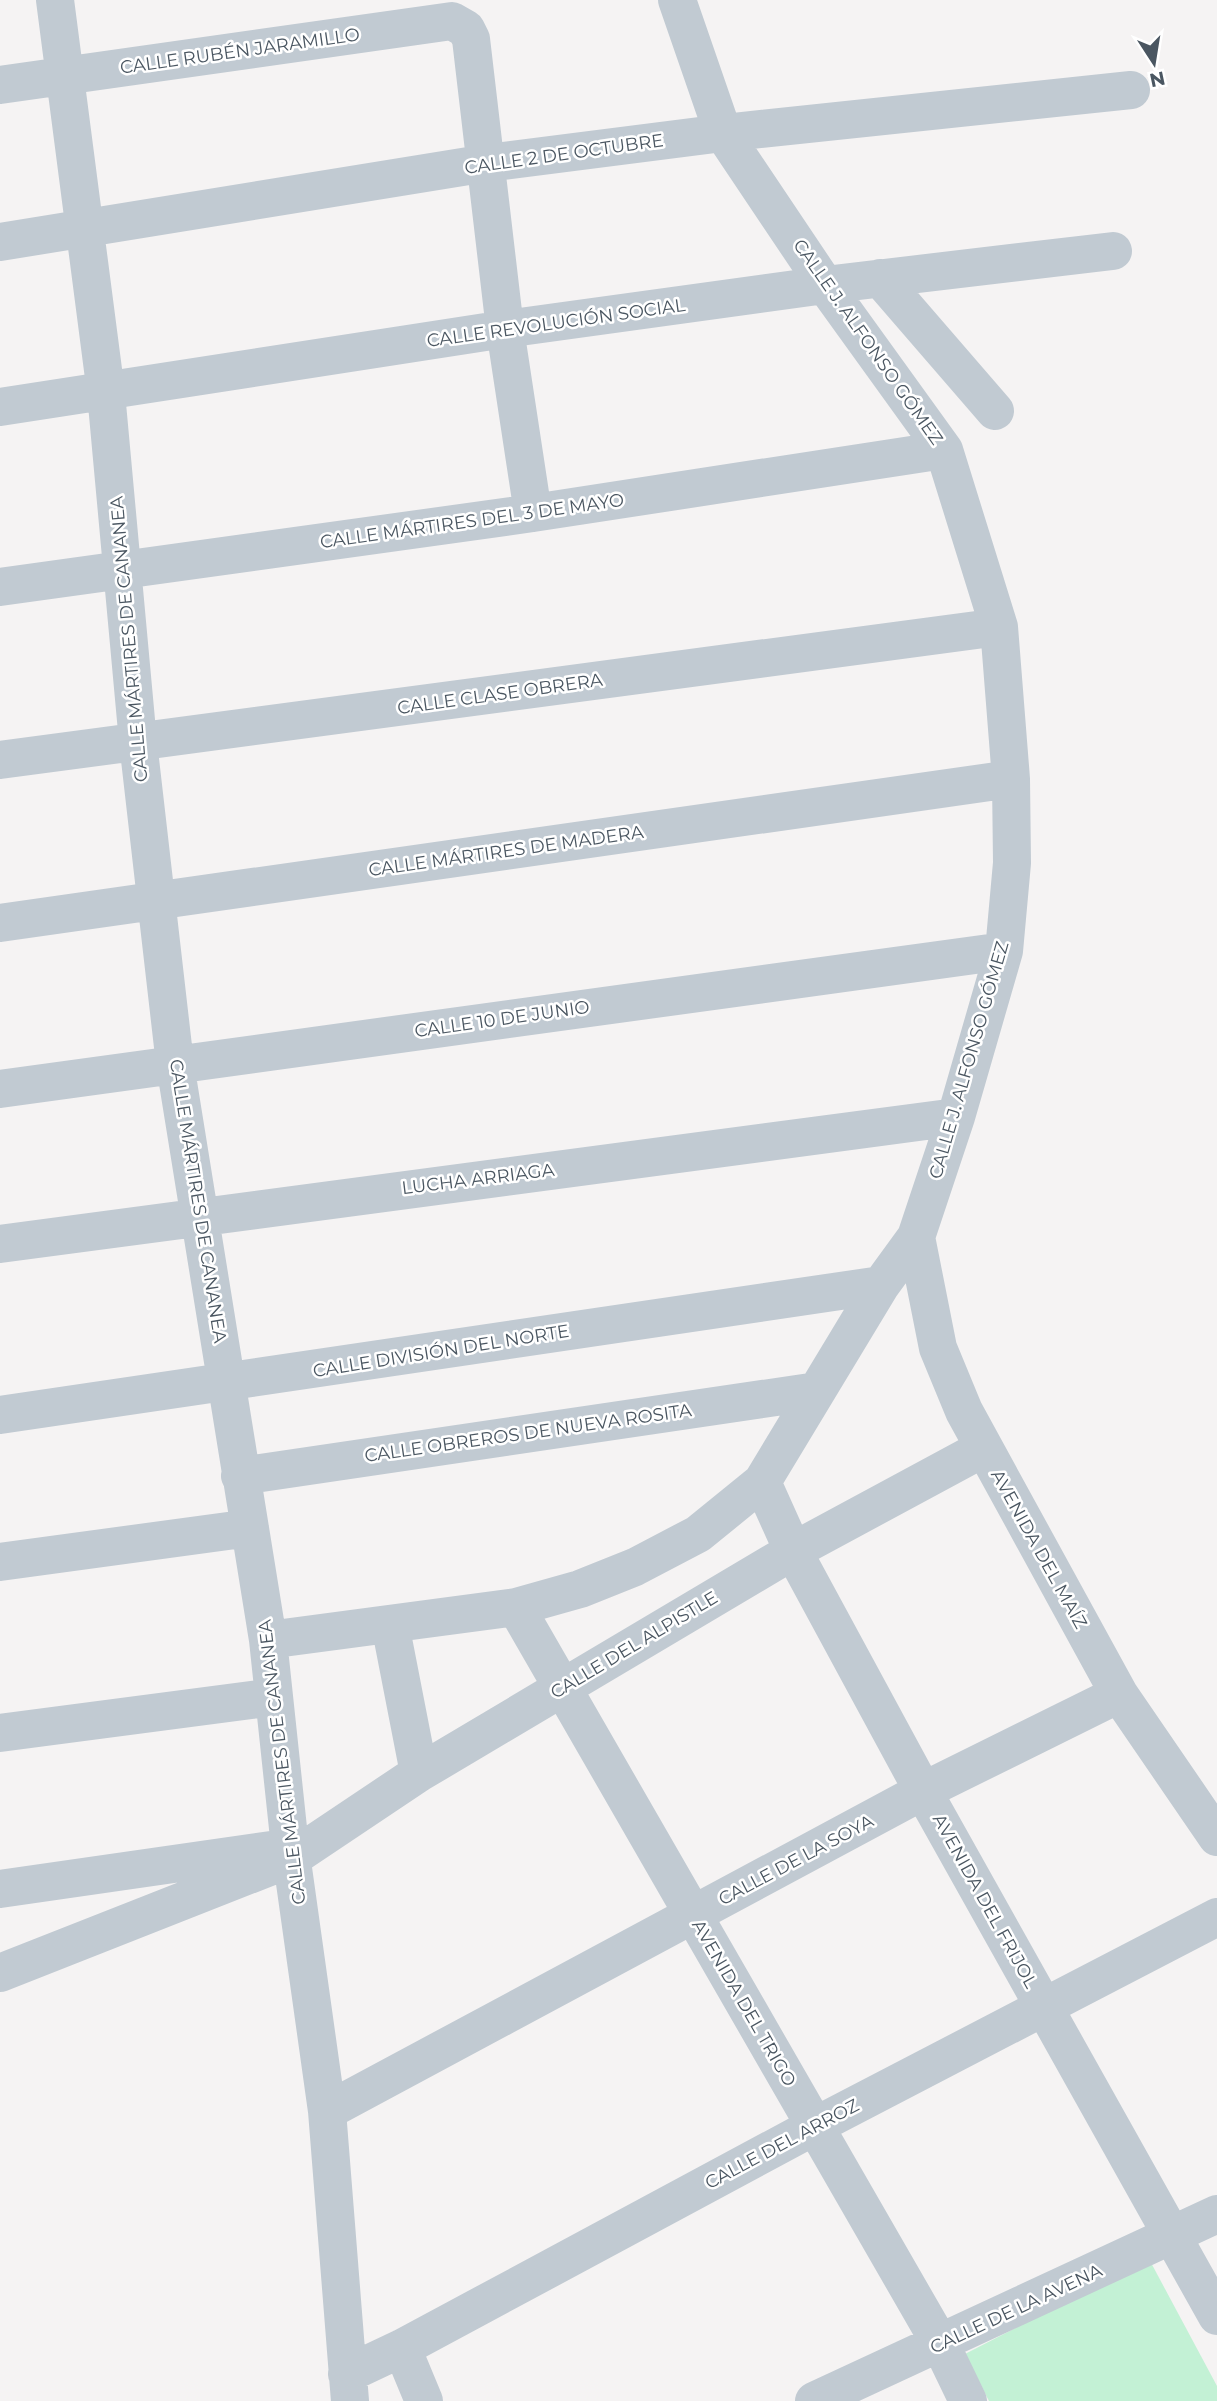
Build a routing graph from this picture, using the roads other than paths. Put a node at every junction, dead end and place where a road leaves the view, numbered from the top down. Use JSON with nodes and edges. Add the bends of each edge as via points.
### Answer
{"nodes":[{"id":1,"x":55,"y":0,"type":"edge"},
{"id":2,"x":677,"y":0,"type":"edge"},
{"id":3,"x":64,"y":76,"type":"junction"},
{"id":4,"x":0,"y":85,"type":"edge"},
{"id":5,"x":1131,"y":90,"type":"dead end"},
{"id":6,"x":723,"y":133,"type":"junction"},
{"id":7,"x":487,"y":163,"type":"junction"},
{"id":8,"x":85,"y":230,"type":"junction"},
{"id":9,"x":0,"y":242,"type":"edge"},
{"id":10,"x":1113,"y":251,"type":"dead end"},
{"id":11,"x":880,"y":278,"type":"junction"},
{"id":12,"x":825,"y":285,"type":"junction"},
{"id":13,"x":505,"y":329,"type":"junction"},
{"id":14,"x":106,"y":393,"type":"junction"},
{"id":15,"x":0,"y":407,"type":"edge"},
{"id":16,"x":995,"y":411,"type":"dead end"},
{"id":17,"x":944,"y":450,"type":"junction"},
{"id":18,"x":533,"y":513,"type":"junction"},
{"id":19,"x":122,"y":570,"type":"junction"},
{"id":20,"x":0,"y":587,"type":"edge"},
{"id":21,"x":999,"y":626,"type":"junction"},
{"id":22,"x":138,"y":742,"type":"junction"},
{"id":23,"x":0,"y":760,"type":"edge"},
{"id":24,"x":1011,"y":779,"type":"junction"},
{"id":25,"x":155,"y":902,"type":"junction"},
{"id":26,"x":0,"y":923,"type":"edge"},
{"id":27,"x":1004,"y":951,"type":"junction"},
{"id":28,"x":175,"y":1064,"type":"junction"},
{"id":29,"x":0,"y":1089,"type":"edge"},
{"id":30,"x":956,"y":1117,"type":"junction"},
{"id":31,"x":200,"y":1215,"type":"junction"},
{"id":32,"x":916,"y":1237,"type":"junction"},
{"id":33,"x":0,"y":1244,"type":"edge"},
{"id":34,"x":881,"y":1285,"type":"junction"},
{"id":35,"x":228,"y":1383,"type":"junction"},
{"id":36,"x":817,"y":1391,"type":"junction"},
{"id":37,"x":0,"y":1415,"type":"edge"},
{"id":38,"x":984,"y":1448,"type":"junction"},
{"id":39,"x":240,"y":1476,"type":"junction"},
{"id":40,"x":762,"y":1482,"type":"junction"},
{"id":41,"x":250,"y":1528,"type":"junction"},
{"id":42,"x":793,"y":1551,"type":"junction"},
{"id":43,"x":0,"y":1562,"type":"edge"},
{"id":44,"x":516,"y":1607,"type":"junction"},
{"id":45,"x":390,"y":1624,"type":"junction"},
{"id":46,"x":268,"y":1640,"type":"junction"},
{"id":47,"x":563,"y":1688,"type":"junction"},
{"id":48,"x":1119,"y":1694,"type":"junction"},
{"id":49,"x":274,"y":1697,"type":"junction"},
{"id":50,"x":0,"y":1733,"type":"edge"},
{"id":51,"x":419,"y":1773,"type":"junction"},
{"id":52,"x":923,"y":1791,"type":"junction"},
{"id":53,"x":1217,"y":1837,"type":"edge"},
{"id":54,"x":291,"y":1852,"type":"junction"},
{"id":55,"x":0,"y":1889,"type":"edge"},
{"id":56,"x":693,"y":1916,"type":"junction"},
{"id":57,"x":1217,"y":1917,"type":"edge"},
{"id":58,"x":0,"y":1973,"type":"edge"},
{"id":59,"x":1044,"y":2005,"type":"junction"},
{"id":60,"x":327,"y":2111,"type":"junction"},
{"id":61,"x":815,"y":2126,"type":"junction"},
{"id":62,"x":1217,"y":2214,"type":"edge"},
{"id":63,"x":1174,"y":2236,"type":"junction"},
{"id":64,"x":1217,"y":2316,"type":"edge"},
{"id":65,"x":941,"y":2345,"type":"junction"},
{"id":66,"x":402,"y":2348,"type":"junction"},
{"id":67,"x":349,"y":2387,"type":"edge"},
{"id":68,"x":424,"y":2401,"type":"edge"},
{"id":69,"x":814,"y":2401,"type":"edge"},
{"id":70,"x":968,"y":2401,"type":"edge"}],
"edges":[{"from":1,"to":3,"type":"street","name":"CALLE MÁRTIRES DE CANANEA"},
{"from":2,"to":6,"type":"street","name":"CALLE J. ALFONSO GÓMEZ"},
{"from":3,"to":4,"type":"street","name":"CALLE RUBÉN JARAMILLO"},
{"from":3,"to":7,"type":"street","name":"CALLE RUBÉN JARAMILLO","via":[[452,21],[466,29],[471,39]]},
{"from":3,"to":8,"type":"street","name":"CALLE MÁRTIRES DE CANANEA"},
{"from":5,"to":6,"type":"street","name":"CALLE 2 DE OCTUBRE"},
{"from":6,"to":7,"type":"street","name":"CALLE 2 DE OCTUBRE"},
{"from":6,"to":12,"type":"street","name":"CALLE J. ALFONSO GÓMEZ"},
{"from":7,"to":8,"type":"street","name":"CALLE 2 DE OCTUBRE"},
{"from":7,"to":13,"type":"street"},
{"from":8,"to":9,"type":"street","name":"CALLE 2 DE OCTUBRE"},
{"from":8,"to":14,"type":"street","name":"CALLE MÁRTIRES DE CANANEA"},
{"from":10,"to":11,"type":"street","name":"CALLE REVOLUCIÓN SOCIAL"},
{"from":11,"to":12,"type":"street","name":"CALLE REVOLUCIÓN SOCIAL"},
{"from":11,"to":16,"type":"street"},
{"from":12,"to":13,"type":"street","name":"CALLE REVOLUCIÓN SOCIAL"},
{"from":12,"to":17,"type":"street","name":"CALLE J. ALFONSO GÓMEZ"},
{"from":13,"to":14,"type":"street","name":"CALLE REVOLUCIÓN SOCIAL"},
{"from":13,"to":18,"type":"street"},
{"from":14,"to":15,"type":"street","name":"CALLE REVOLUCIÓN SOCIAL"},
{"from":14,"to":19,"type":"street","name":"CALLE MÁRTIRES DE CANANEA"},
{"from":17,"to":18,"type":"street","name":"CALLE MÁRTIRES DEL 3 DE MAYO"},
{"from":17,"to":21,"type":"street","name":"CALLE J. ALFONSO GÓMEZ"},
{"from":18,"to":19,"type":"street","name":"CALLE MÁRTIRES DEL 3 DE MAYO"},
{"from":19,"to":20,"type":"street","name":"CALLE MÁRTIRES DEL 3 DE MAYO"},
{"from":19,"to":22,"type":"street","name":"CALLE MÁRTIRES DE CANANEA"},
{"from":21,"to":22,"type":"street","name":"CALLE CLASE OBRERA"},
{"from":21,"to":24,"type":"street","name":"CALLE J. ALFONSO GÓMEZ"},
{"from":22,"to":23,"type":"street","name":"CALLE CLASE OBRERA"},
{"from":22,"to":25,"type":"street","name":"CALLE MÁRTIRES DE CANANEA"},
{"from":24,"to":25,"type":"street","name":"CALLE MÁRTIRES DE MADERA"},
{"from":24,"to":27,"type":"street","name":"CALLE J. ALFONSO GÓMEZ","via":[[1012,863]]},
{"from":25,"to":26,"type":"street","name":"CALLE MÁRTIRES DE MADERA"},
{"from":25,"to":28,"type":"street","name":"CALLE MÁRTIRES DE CANANEA"},
{"from":27,"to":28,"type":"street","name":"CALLE 10 DE JUNIO"},
{"from":27,"to":30,"type":"street","name":"CALLE J. ALFONSO GÓMEZ"},
{"from":28,"to":29,"type":"street","name":"CALLE 10 DE JUNIO"},
{"from":28,"to":31,"type":"street","name":"CALLE MÁRTIRES DE CANANEA"},
{"from":30,"to":31,"type":"street","name":"LUCHA ARRIAGA"},
{"from":30,"to":32,"type":"street","name":"CALLE J. ALFONSO GÓMEZ"},
{"from":31,"to":33,"type":"street","name":"LUCHA ARRIAGA"},
{"from":31,"to":35,"type":"street","name":"CALLE MÁRTIRES DE CANANEA"},
{"from":32,"to":34,"type":"street"},
{"from":32,"to":38,"type":"street","name":"AVENIDA DEL MAÍZ","via":[[938,1348]]},
{"from":34,"to":35,"type":"street","name":"CALLE DIVISIÓN DEL NORTE"},
{"from":34,"to":36,"type":"street"},
{"from":35,"to":37,"type":"street","name":"CALLE DIVISIÓN DEL NORTE"},
{"from":35,"to":39,"type":"street","name":"CALLE MÁRTIRES DE CANANEA"},
{"from":36,"to":39,"type":"street","name":"CALLE OBREROS DE NUEVA ROSITA"},
{"from":36,"to":40,"type":"street"},
{"from":38,"to":42,"type":"street","name":"CALLE DEL ALPISTLE"},
{"from":38,"to":48,"type":"street","name":"AVENIDA DEL MAÍZ"},
{"from":39,"to":41,"type":"street","name":"CALLE MÁRTIRES DE CANANEA"},
{"from":40,"to":42,"type":"street","name":"AVENIDA DEL FRIJOL"},
{"from":40,"to":44,"type":"street","via":[[698,1534],[635,1567]]},
{"from":41,"to":43,"type":"street"},
{"from":41,"to":46,"type":"street","name":"CALLE MÁRTIRES DE CANANEA"},
{"from":42,"to":47,"type":"street","name":"CALLE DEL ALPISTLE"},
{"from":42,"to":52,"type":"street","name":"AVENIDA DEL FRIJOL"},
{"from":44,"to":45,"type":"street"},
{"from":44,"to":47,"type":"street","name":"AVENIDA DEL TRIGO"},
{"from":45,"to":46,"type":"street"},
{"from":45,"to":51,"type":"street"},
{"from":46,"to":49,"type":"street","name":"CALLE MÁRTIRES DE CANANEA"},
{"from":47,"to":51,"type":"street","name":"CALLE DEL ALPISTLE"},
{"from":47,"to":56,"type":"street","name":"AVENIDA DEL TRIGO"},
{"from":48,"to":52,"type":"street","name":"CALLE DE LA SOYA"},
{"from":48,"to":53,"type":"street","name":"AVENIDA DEL MAÍZ"},
{"from":49,"to":50,"type":"street"},
{"from":49,"to":54,"type":"street","name":"CALLE MÁRTIRES DE CANANEA"},
{"from":51,"to":54,"type":"street","name":"CALLE DEL ALPISTLE"},
{"from":52,"to":56,"type":"street","name":"CALLE DE LA SOYA"},
{"from":52,"to":59,"type":"street","name":"AVENIDA DEL FRIJOL"},
{"from":54,"to":55,"type":"street"},
{"from":54,"to":58,"type":"street"},
{"from":54,"to":60,"type":"street","name":"CALLE MÁRTIRES DE CANANEA"},
{"from":56,"to":60,"type":"street","name":"CALLE DE LA SOYA"},
{"from":56,"to":61,"type":"street","name":"AVENIDA DEL TRIGO"},
{"from":57,"to":59,"type":"street","name":"CALLE DEL ARROZ"},
{"from":59,"to":61,"type":"street","name":"CALLE DEL ARROZ"},
{"from":59,"to":63,"type":"street","name":"AVENIDA DEL FRIJOL"},
{"from":60,"to":67,"type":"street","name":"CALLE MÁRTIRES DE CANANEA"},
{"from":61,"to":65,"type":"street","name":"AVENIDA DEL TRIGO"},
{"from":61,"to":66,"type":"street","name":"CALLE DEL ARROZ"},
{"from":62,"to":63,"type":"street","name":"CALLE DE LA AVENA"},
{"from":63,"to":64,"type":"street","name":"AVENIDA DEL FRIJOL"},
{"from":63,"to":65,"type":"street","name":"CALLE DE LA AVENA"},
{"from":65,"to":69,"type":"street","name":"CALLE DE LA AVENA"},
{"from":65,"to":70,"type":"street","name":"AVENIDA DEL TRIGO"},
{"from":66,"to":67,"type":"street","name":"CALLE DEL ARROZ"},
{"from":66,"to":68,"type":"street"}]}
